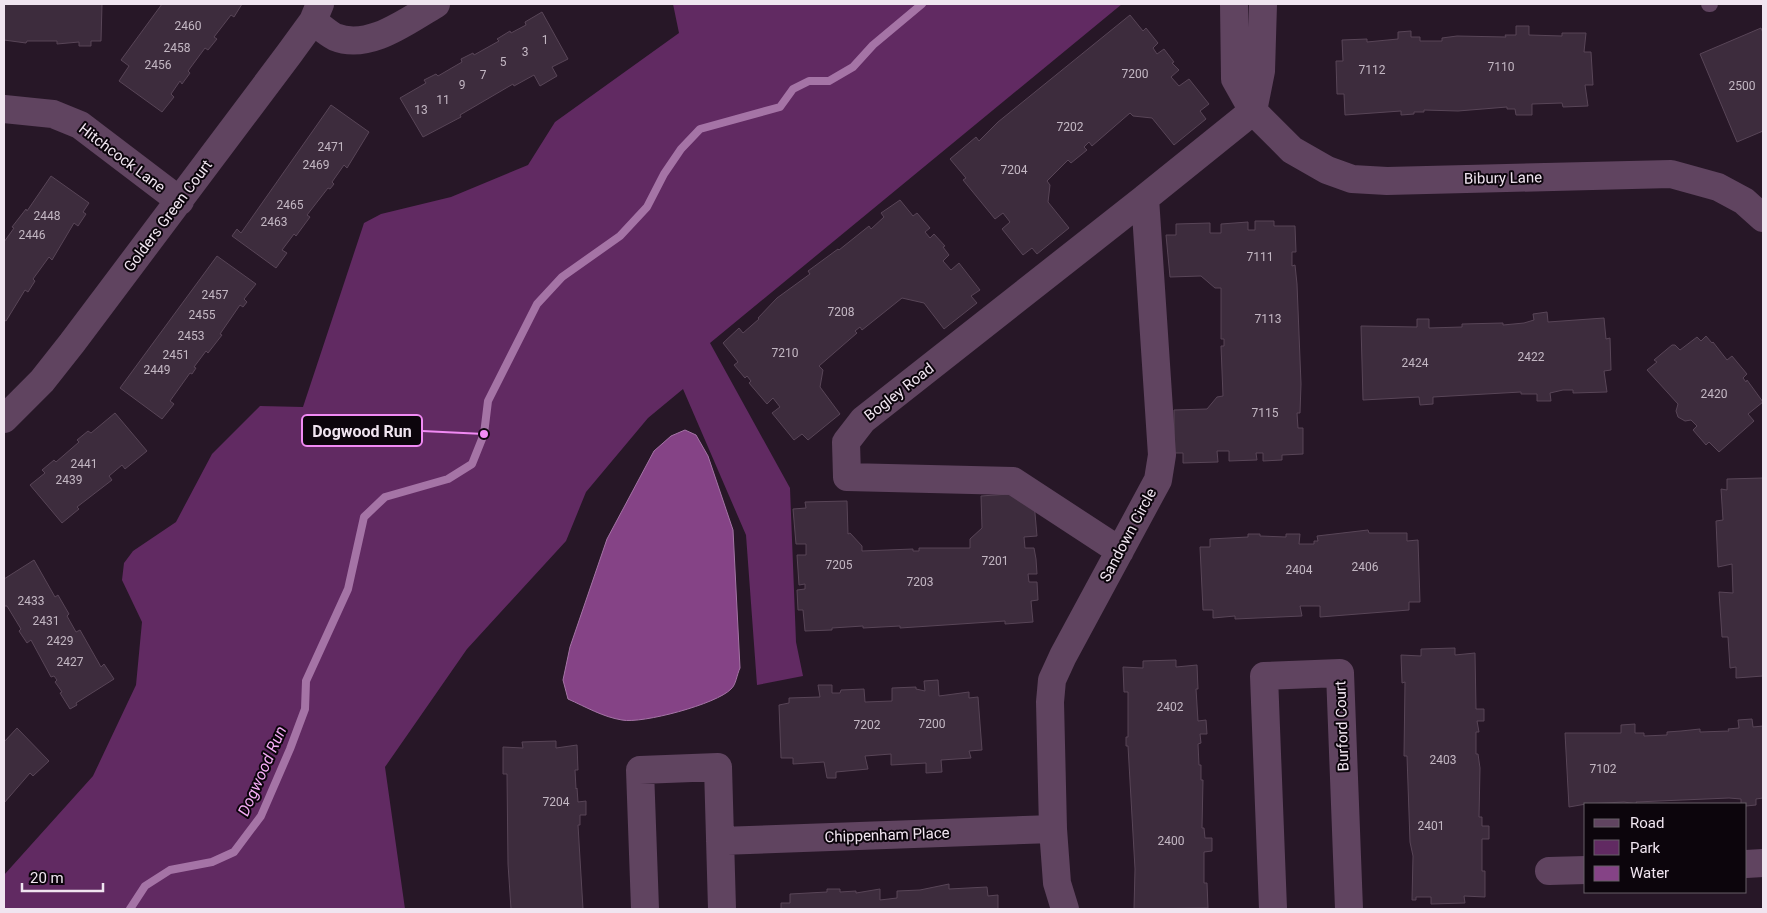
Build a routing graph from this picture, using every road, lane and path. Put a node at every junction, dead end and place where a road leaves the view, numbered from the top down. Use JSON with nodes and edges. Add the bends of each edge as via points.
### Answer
{"nodes":[{"id":1,"x":436,"y":4,"type":"edge"},
{"id":2,"x":316,"y":12,"type":"edge"},
{"id":3,"x":1234,"y":16,"type":"edge"},
{"id":4,"x":1263,"y":16,"type":"edge"},
{"id":5,"x":4,"y":109,"type":"edge"},
{"id":6,"x":1253,"y":111,"type":"junction"},
{"id":7,"x":1145,"y":198,"type":"junction"},
{"id":8,"x":180,"y":201,"type":"junction"},
{"id":9,"x":1763,"y":218,"type":"edge"},
{"id":10,"x":4,"y":419,"type":"edge"},
{"id":11,"x":1120,"y":551,"type":"junction"},
{"id":12,"x":1053,"y":829,"type":"junction"},
{"id":13,"x":720,"y":841,"type":"junction"},
{"id":14,"x":1763,"y":863,"type":"edge"},
{"id":15,"x":1747,"y":864,"type":"edge"},
{"id":16,"x":1584,"y":870,"type":"edge"},
{"id":17,"x":1549,"y":871,"type":"dead end"},
{"id":18,"x":645,"y":909,"type":"edge"},
{"id":19,"x":722,"y":909,"type":"edge"},
{"id":20,"x":1065,"y":909,"type":"edge"},
{"id":21,"x":1273,"y":909,"type":"edge"},
{"id":22,"x":1349,"y":909,"type":"edge"}],
"edges":[{"from":1,"to":2,"type":"street","via":[[374,37],[355,40],[336,37]]},
{"from":2,"to":8,"type":"street","name":"Golders Green Court"},
{"from":3,"to":4,"type":"street"},
{"from":3,"to":6,"type":"street","via":[[1235,78]]},
{"from":4,"to":6,"type":"street","via":[[1261,71]]},
{"from":5,"to":8,"type":"street","name":"Hitchcock Lane","via":[[53,114],[80,125]]},
{"from":6,"to":7,"type":"street"},
{"from":6,"to":9,"type":"street","name":"Bibury Lane","via":[[1292,150],[1327,170],[1352,179],[1387,181],[1671,174],[1718,187],[1744,201]]},
{"from":7,"to":11,"type":"street","name":"Sandown Circle","via":[[1162,454],[1158,480]]},
{"from":7,"to":11,"type":"street","name":"Bogley Road","via":[[862,420],[846,442],[847,478],[1013,481]]},
{"from":8,"to":10,"type":"street","name":"Golders Green Court","via":[[42,381]]},
{"from":11,"to":12,"type":"street","name":"Sandown Circle","via":[[1052,680]]},
{"from":12,"to":13,"type":"street","name":"Chippenham Place"},
{"from":12,"to":20,"type":"street","name":"Sandown Circle","via":[[1057,883]]},
{"from":13,"to":18,"type":"street","via":[[718,767],[640,770]]},
{"from":13,"to":19,"type":"street"},
{"from":14,"to":15,"type":"street"},
{"from":16,"to":17,"type":"street"},
{"from":21,"to":22,"type":"street","name":"Burford Court","via":[[1264,676],[1340,673]]}]}
